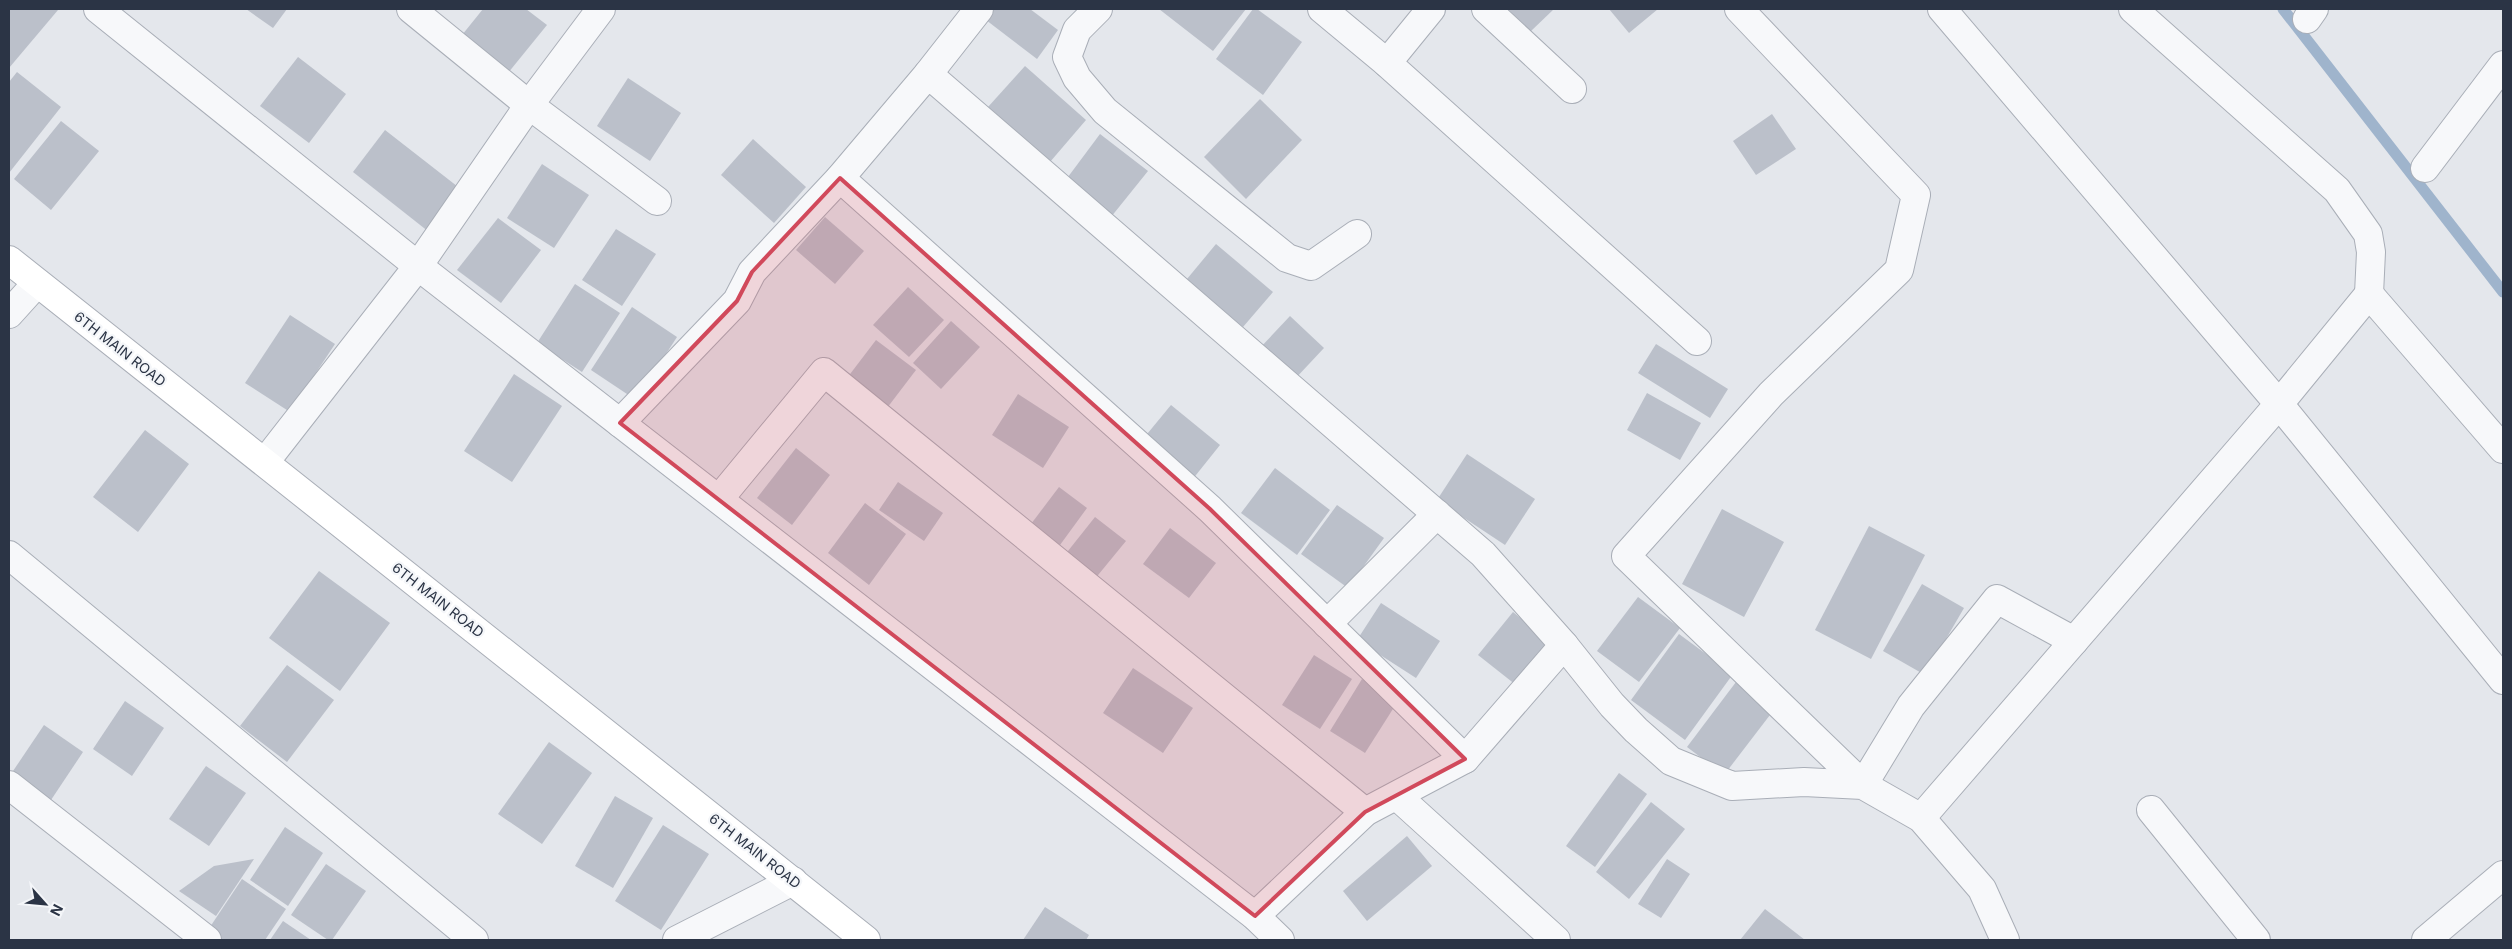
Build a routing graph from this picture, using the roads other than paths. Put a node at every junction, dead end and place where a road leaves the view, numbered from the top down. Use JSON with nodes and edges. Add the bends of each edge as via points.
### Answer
{"nodes":[{"id":1,"x":98,"y":9,"type":"edge"},
{"id":2,"x":411,"y":9,"type":"edge"},
{"id":3,"x":601,"y":9,"type":"edge"},
{"id":4,"x":979,"y":9,"type":"edge"},
{"id":5,"x":1098,"y":9,"type":"edge"},
{"id":6,"x":1322,"y":9,"type":"edge"},
{"id":7,"x":1430,"y":9,"type":"edge"},
{"id":8,"x":1486,"y":9,"type":"edge"},
{"id":9,"x":1739,"y":9,"type":"edge"},
{"id":10,"x":1942,"y":9,"type":"edge"},
{"id":11,"x":2133,"y":9,"type":"edge"},
{"id":12,"x":1387,"y":63,"type":"junction"},
{"id":13,"x":2503,"y":65,"type":"edge"},
{"id":14,"x":928,"y":74,"type":"junction"},
{"id":15,"x":1572,"y":89,"type":"dead end"},
{"id":16,"x":529,"y":105,"type":"junction"},
{"id":17,"x":2425,"y":168,"type":"dead end"},
{"id":18,"x":840,"y":178,"type":"junction"},
{"id":19,"x":657,"y":201,"type":"dead end"},
{"id":20,"x":1357,"y":234,"type":"dead end"},
{"id":21,"x":9,"y":260,"type":"edge"},
{"id":22,"x":418,"y":266,"type":"junction"},
{"id":23,"x":37,"y":284,"type":"junction"},
{"id":24,"x":2369,"y":294,"type":"junction"},
{"id":25,"x":9,"y":314,"type":"edge"},
{"id":26,"x":1697,"y":341,"type":"dead end"},
{"id":27,"x":2279,"y":404,"type":"junction"},
{"id":28,"x":620,"y":423,"type":"junction"},
{"id":29,"x":2503,"y":449,"type":"edge"},
{"id":30,"x":266,"y":462,"type":"junction"},
{"id":31,"x":719,"y":499,"type":"junction"},
{"id":32,"x":1437,"y":514,"type":"junction"},
{"id":33,"x":9,"y":555,"type":"edge"},
{"id":34,"x":1327,"y":624,"type":"junction"},
{"id":35,"x":2074,"y":641,"type":"junction"},
{"id":36,"x":1564,"y":645,"type":"junction"},
{"id":37,"x":2503,"y":680,"type":"edge"},
{"id":38,"x":1465,"y":759,"type":"junction"},
{"id":39,"x":9,"y":785,"type":"edge"},
{"id":40,"x":1863,"y":785,"type":"junction"},
{"id":41,"x":1397,"y":796,"type":"junction"},
{"id":42,"x":2151,"y":810,"type":"dead end"},
{"id":43,"x":1365,"y":812,"type":"junction"},
{"id":44,"x":1921,"y":818,"type":"junction"},
{"id":45,"x":2503,"y":875,"type":"edge"},
{"id":46,"x":793,"y":881,"type":"junction"},
{"id":47,"x":1255,"y":916,"type":"junction"},
{"id":48,"x":207,"y":940,"type":"edge"},
{"id":49,"x":474,"y":940,"type":"edge"},
{"id":50,"x":677,"y":940,"type":"edge"},
{"id":51,"x":866,"y":940,"type":"edge"},
{"id":52,"x":1280,"y":940,"type":"edge"},
{"id":53,"x":1556,"y":940,"type":"edge"},
{"id":54,"x":2005,"y":940,"type":"edge"},
{"id":55,"x":2256,"y":940,"type":"edge"},
{"id":56,"x":2426,"y":940,"type":"edge"}],
"edges":[{"from":1,"to":22,"type":"street"},
{"from":2,"to":16,"type":"street"},
{"from":3,"to":16,"type":"street"},
{"from":4,"to":14,"type":"street"},
{"from":5,"to":20,"type":"street","via":[[1077,30],[1067,57],[1077,78],[1105,111],[1287,258],[1311,266]]},
{"from":6,"to":12,"type":"street"},
{"from":7,"to":12,"type":"street"},
{"from":8,"to":15,"type":"street"},
{"from":9,"to":40,"type":"street","via":[[1916,195],[1899,270],[1771,394],[1626,556]]},
{"from":10,"to":27,"type":"street"},
{"from":11,"to":24,"type":"street","via":[[2337,190],[2368,234],[2372,252]]},
{"from":12,"to":26,"type":"street"},
{"from":13,"to":17,"type":"street"},
{"from":14,"to":18,"type":"street"},
{"from":14,"to":32,"type":"street"},
{"from":16,"to":19,"type":"street"},
{"from":16,"to":22,"type":"street"},
{"from":18,"to":28,"type":"street","via":[[752,272],[737,301]]},
{"from":18,"to":34,"type":"street","via":[[1210,509]]},
{"from":21,"to":23,"type":"street","name":"6TH MAIN ROAD"},
{"from":22,"to":28,"type":"street"},
{"from":22,"to":30,"type":"street"},
{"from":23,"to":25,"type":"street"},
{"from":23,"to":30,"type":"street","name":"6TH MAIN ROAD"},
{"from":24,"to":27,"type":"street"},
{"from":24,"to":29,"type":"street"},
{"from":27,"to":35,"type":"street"},
{"from":27,"to":37,"type":"street"},
{"from":28,"to":31,"type":"street"},
{"from":30,"to":46,"type":"street","name":"6TH MAIN ROAD"},
{"from":31,"to":43,"type":"street","via":[[824,372]]},
{"from":31,"to":47,"type":"street"},
{"from":32,"to":34,"type":"street"},
{"from":32,"to":36,"type":"street","via":[[1484,554]]},
{"from":33,"to":49,"type":"street"},
{"from":34,"to":38,"type":"street"},
{"from":35,"to":40,"type":"street","via":[[1998,599],[1912,706]]},
{"from":35,"to":44,"type":"street"},
{"from":36,"to":38,"type":"street"},
{"from":36,"to":40,"type":"street","via":[[1612,705],[1671,761],[1732,786],[1804,782]]},
{"from":38,"to":41,"type":"street"},
{"from":39,"to":48,"type":"street"},
{"from":40,"to":44,"type":"street"},
{"from":41,"to":43,"type":"street"},
{"from":41,"to":53,"type":"street"},
{"from":42,"to":55,"type":"street"},
{"from":43,"to":47,"type":"street"},
{"from":44,"to":54,"type":"street","via":[[1982,889]]},
{"from":45,"to":56,"type":"street"},
{"from":46,"to":50,"type":"street"},
{"from":46,"to":51,"type":"street","name":"6TH MAIN ROAD"},
{"from":47,"to":52,"type":"street"}]}
